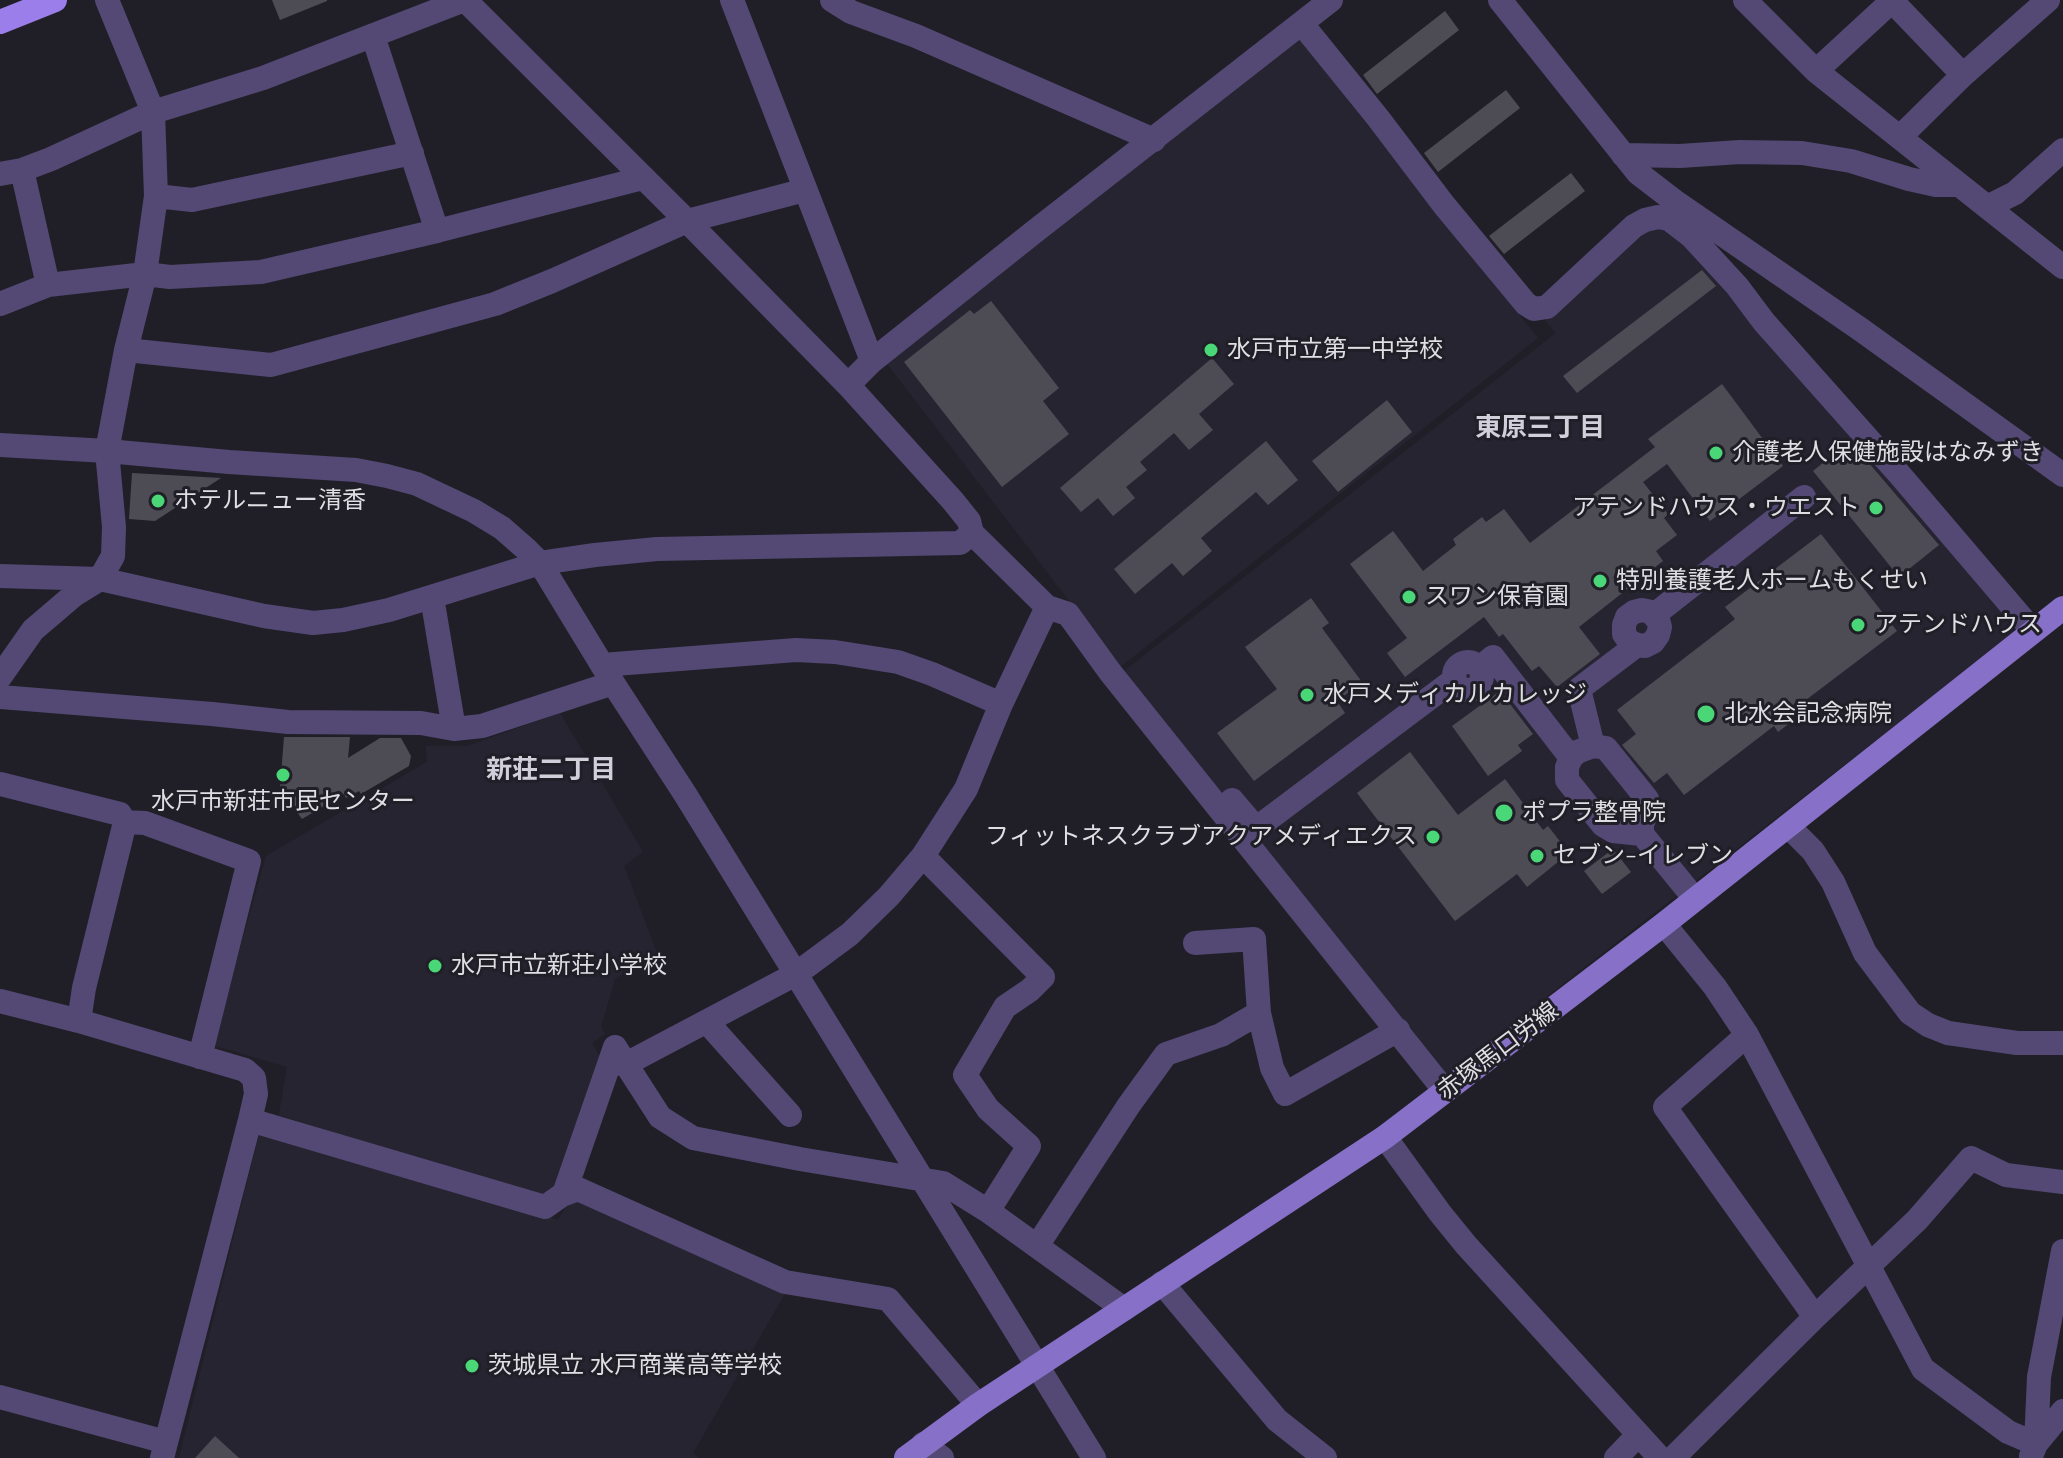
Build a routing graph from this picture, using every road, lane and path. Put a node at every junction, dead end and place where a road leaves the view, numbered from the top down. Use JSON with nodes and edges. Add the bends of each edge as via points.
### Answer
{"nodes":[{"id":1,"x":55,"y":0,"type":"edge"},
{"id":2,"x":107,"y":0,"type":"edge"},
{"id":3,"x":465,"y":0,"type":"edge"},
{"id":4,"x":732,"y":0,"type":"edge"},
{"id":5,"x":832,"y":0,"type":"edge"},
{"id":6,"x":1331,"y":0,"type":"edge"},
{"id":7,"x":1500,"y":0,"type":"edge"},
{"id":8,"x":1745,"y":0,"type":"edge"},
{"id":9,"x":1892,"y":0,"type":"edge"},
{"id":10,"x":2048,"y":0,"type":"edge"},
{"id":11,"x":2022,"y":8,"type":"edge"},
{"id":12,"x":0,"y":22,"type":"edge"},
{"id":13,"x":1302,"y":24,"type":"junction"},
{"id":14,"x":373,"y":36,"type":"junction"},
{"id":15,"x":1816,"y":71,"type":"junction"},
{"id":16,"x":1963,"y":75,"type":"junction"},
{"id":17,"x":153,"y":112,"type":"junction"},
{"id":18,"x":1900,"y":137,"type":"junction"},
{"id":19,"x":1154,"y":140,"type":"junction"},
{"id":20,"x":2063,"y":150,"type":"edge"},
{"id":21,"x":412,"y":153,"type":"junction"},
{"id":22,"x":1623,"y":155,"type":"junction"},
{"id":23,"x":11,"y":172,"type":"edge"},
{"id":24,"x":643,"y":178,"type":"junction"},
{"id":25,"x":1959,"y":185,"type":"junction"},
{"id":26,"x":805,"y":190,"type":"junction"},
{"id":27,"x":156,"y":196,"type":"junction"},
{"id":28,"x":1987,"y":207,"type":"junction"},
{"id":29,"x":687,"y":221,"type":"junction"},
{"id":30,"x":437,"y":231,"type":"junction"},
{"id":31,"x":2063,"y":267,"type":"edge"},
{"id":32,"x":145,"y":274,"type":"junction"},
{"id":33,"x":48,"y":285,"type":"junction"},
{"id":34,"x":0,"y":304,"type":"edge"},
{"id":35,"x":126,"y":350,"type":"junction"},
{"id":36,"x":872,"y":361,"type":"junction"},
{"id":37,"x":848,"y":385,"type":"junction"},
{"id":38,"x":0,"y":445,"type":"edge"},
{"id":39,"x":107,"y":451,"type":"junction"},
{"id":40,"x":2063,"y":475,"type":"edge"},
{"id":41,"x":1804,"y":497,"type":"dead end"},
{"id":42,"x":972,"y":533,"type":"junction"},
{"id":43,"x":540,"y":563,"type":"junction"},
{"id":44,"x":0,"y":576,"type":"edge"},
{"id":45,"x":100,"y":579,"type":"junction"},
{"id":46,"x":432,"y":597,"type":"junction"},
{"id":47,"x":1047,"y":607,"type":"junction"},
{"id":48,"x":2063,"y":608,"type":"edge"},
{"id":49,"x":2033,"y":631,"type":"junction"},
{"id":50,"x":608,"y":674,"type":"junction"},
{"id":51,"x":0,"y":677,"type":"edge"},
{"id":52,"x":0,"y":697,"type":"edge"},
{"id":53,"x":1001,"y":704,"type":"junction"},
{"id":54,"x":454,"y":729,"type":"junction"},
{"id":55,"x":1593,"y":746,"type":"junction"},
{"id":56,"x":1571,"y":758,"type":"junction"},
{"id":57,"x":1195,"y":778,"type":"junction"},
{"id":58,"x":0,"y":784,"type":"edge"},
{"id":59,"x":125,"y":822,"type":"junction"},
{"id":60,"x":1788,"y":826,"type":"junction"},
{"id":61,"x":1642,"y":834,"type":"junction"},
{"id":62,"x":923,"y":856,"type":"junction"},
{"id":63,"x":1695,"y":899,"type":"junction"},
{"id":64,"x":1664,"y":924,"type":"junction"},
{"id":65,"x":1195,"y":943,"type":"dead end"},
{"id":66,"x":796,"y":974,"type":"junction"},
{"id":67,"x":0,"y":1001,"type":"edge"},
{"id":68,"x":1259,"y":1013,"type":"junction"},
{"id":69,"x":79,"y":1021,"type":"junction"},
{"id":70,"x":707,"y":1022,"type":"junction"},
{"id":71,"x":1398,"y":1030,"type":"junction"},
{"id":72,"x":1747,"y":1035,"type":"junction"},
{"id":73,"x":2063,"y":1043,"type":"edge"},
{"id":74,"x":620,"y":1056,"type":"junction"},
{"id":75,"x":200,"y":1057,"type":"junction"},
{"id":76,"x":1445,"y":1091,"type":"junction"},
{"id":77,"x":790,"y":1115,"type":"dead end"},
{"id":78,"x":250,"y":1120,"type":"junction"},
{"id":79,"x":1385,"y":1137,"type":"junction"},
{"id":80,"x":923,"y":1181,"type":"junction"},
{"id":81,"x":2063,"y":1182,"type":"edge"},
{"id":82,"x":564,"y":1194,"type":"junction"},
{"id":83,"x":988,"y":1211,"type":"junction"},
{"id":84,"x":1037,"y":1246,"type":"junction"},
{"id":85,"x":2063,"y":1251,"type":"edge"},
{"id":86,"x":1869,"y":1266,"type":"junction"},
{"id":87,"x":1162,"y":1283,"type":"junction"},
{"id":88,"x":1124,"y":1309,"type":"junction"},
{"id":89,"x":1815,"y":1317,"type":"junction"},
{"id":90,"x":1038,"y":1367,"type":"junction"},
{"id":91,"x":0,"y":1397,"type":"edge"},
{"id":92,"x":978,"y":1405,"type":"junction"},
{"id":93,"x":2063,"y":1411,"type":"edge"},
{"id":94,"x":1638,"y":1435,"type":"junction"},
{"id":95,"x":164,"y":1450,"type":"edge"},
{"id":96,"x":2033,"y":1451,"type":"edge"},
{"id":97,"x":924,"y":1453,"type":"edge"},
{"id":98,"x":1094,"y":1458,"type":"edge"},
{"id":99,"x":1325,"y":1458,"type":"edge"},
{"id":100,"x":1616,"y":1458,"type":"edge"},
{"id":101,"x":1660,"y":1458,"type":"edge"},
{"id":102,"x":1673,"y":1458,"type":"edge"}],
"edges":[{"from":1,"to":12,"type":"highway"},
{"from":2,"to":17,"type":"street"},
{"from":3,"to":14,"type":"street"},
{"from":3,"to":24,"type":"street"},
{"from":4,"to":26,"type":"street"},
{"from":5,"to":19,"type":"street"},
{"from":6,"to":13,"type":"street"},
{"from":7,"to":22,"type":"street"},
{"from":8,"to":15,"type":"street"},
{"from":9,"to":15,"type":"street"},
{"from":9,"to":16,"type":"street"},
{"from":10,"to":11,"type":"street"},
{"from":11,"to":16,"type":"street"},
{"from":13,"to":19,"type":"street"},
{"from":13,"to":49,"type":"street","via":[[1444,205],[1534,309],[1547,307],[1645,220],[1669,219],[1691,236]]},
{"from":14,"to":17,"type":"street"},
{"from":14,"to":21,"type":"street"},
{"from":15,"to":18,"type":"street"},
{"from":16,"to":18,"type":"street"},
{"from":17,"to":23,"type":"street"},
{"from":17,"to":27,"type":"street"},
{"from":18,"to":25,"type":"street"},
{"from":19,"to":36,"type":"street"},
{"from":20,"to":28,"type":"street","via":[[2015,193]]},
{"from":21,"to":27,"type":"street","via":[[192,200]]},
{"from":21,"to":30,"type":"street"},
{"from":22,"to":25,"type":"street","via":[[1802,153],[1936,185]]},
{"from":22,"to":40,"type":"street","via":[[1677,203]]},
{"from":23,"to":33,"type":"street"},
{"from":24,"to":29,"type":"street"},
{"from":24,"to":30,"type":"street"},
{"from":25,"to":28,"type":"street"},
{"from":26,"to":29,"type":"street"},
{"from":26,"to":36,"type":"street"},
{"from":27,"to":32,"type":"street"},
{"from":28,"to":31,"type":"street"},
{"from":29,"to":35,"type":"street","via":[[495,304],[271,365]]},
{"from":29,"to":37,"type":"street"},
{"from":30,"to":32,"type":"street","via":[[261,272]]},
{"from":32,"to":33,"type":"street"},
{"from":32,"to":35,"type":"street"},
{"from":33,"to":34,"type":"street"},
{"from":35,"to":39,"type":"street"},
{"from":36,"to":37,"type":"street"},
{"from":37,"to":42,"type":"street","via":[[953,501]]},
{"from":38,"to":39,"type":"street"},
{"from":39,"to":43,"type":"street","via":[[387,476],[474,511]]},
{"from":39,"to":45,"type":"street","via":[[113,556]]},
{"from":41,"to":55,"type":"street","via":[[1654,615],[1660,627],[1653,642],[1637,645],[1579,689]]},
{"from":42,"to":43,"type":"street","via":[[960,543],[657,549]]},
{"from":42,"to":47,"type":"street"},
{"from":43,"to":46,"type":"street"},
{"from":43,"to":50,"type":"street"},
{"from":44,"to":45,"type":"street"},
{"from":45,"to":46,"type":"street","via":[[313,623]]},
{"from":45,"to":51,"type":"street","via":[[33,630]]},
{"from":46,"to":54,"type":"street"},
{"from":47,"to":53,"type":"street"},
{"from":47,"to":57,"type":"street","via":[[1068,614]]},
{"from":48,"to":49,"type":"main road","name":"赤塚馬口労線"},
{"from":49,"to":60,"type":"main road","name":"赤塚馬口労線"},
{"from":50,"to":53,"type":"street","via":[[796,650],[835,652],[898,662]]},
{"from":50,"to":54,"type":"street","via":[[482,726]]},
{"from":50,"to":66,"type":"street"},
{"from":52,"to":54,"type":"street","via":[[288,722],[421,723]]},
{"from":53,"to":62,"type":"street","via":[[966,789]]},
{"from":55,"to":56,"type":"street"},
{"from":55,"to":61,"type":"street","via":[[1606,748],[1647,799]]},
{"from":56,"to":57,"type":"street","via":[[1493,657],[1480,668],[1482,680],[1474,689],[1462,688],[1455,679],[1262,824],[1249,820],[1212,775]]},
{"from":56,"to":61,"type":"street","via":[[1567,780],[1603,825]]},
{"from":57,"to":71,"type":"street"},
{"from":58,"to":59,"type":"street","via":[[120,814]]},
{"from":59,"to":69,"type":"street"},
{"from":59,"to":75,"type":"street","via":[[145,823],[249,861]]},
{"from":60,"to":63,"type":"main road","name":"赤塚馬口労線"},
{"from":60,"to":73,"type":"street","via":[[1813,851],[1865,953],[1910,1013],[1948,1033]]},
{"from":61,"to":63,"type":"street"},
{"from":62,"to":66,"type":"street","via":[[850,934]]},
{"from":62,"to":83,"type":"street","via":[[1043,977],[1005,1007],[965,1075],[988,1109],[1029,1146]]},
{"from":63,"to":64,"type":"main road","name":"赤塚馬口労線"},
{"from":64,"to":72,"type":"street"},
{"from":64,"to":76,"type":"main road","name":"赤塚馬口労線"},
{"from":65,"to":68,"type":"street","via":[[1254,939]]},
{"from":66,"to":70,"type":"street"},
{"from":66,"to":80,"type":"street"},
{"from":67,"to":69,"type":"street"},
{"from":68,"to":71,"type":"street","via":[[1272,1068],[1285,1094]]},
{"from":68,"to":84,"type":"street","via":[[1221,1035],[1166,1054]]},
{"from":69,"to":75,"type":"street"},
{"from":70,"to":74,"type":"street"},
{"from":70,"to":77,"type":"street"},
{"from":71,"to":76,"type":"street"},
{"from":72,"to":86,"type":"street"},
{"from":72,"to":89,"type":"street","via":[[1665,1107]]},
{"from":74,"to":80,"type":"street","via":[[660,1117],[693,1138]]},
{"from":74,"to":82,"type":"street"},
{"from":75,"to":78,"type":"street","via":[[245,1070],[254,1078]]},
{"from":76,"to":79,"type":"main road","name":"赤塚馬口労線"},
{"from":78,"to":82,"type":"street","via":[[545,1207]]},
{"from":78,"to":95,"type":"street"},
{"from":79,"to":87,"type":"main road","name":"赤塚馬口労線"},
{"from":79,"to":94,"type":"street","via":[[1466,1245]]},
{"from":80,"to":83,"type":"street","via":[[943,1183]]},
{"from":80,"to":90,"type":"street"},
{"from":81,"to":86,"type":"street","via":[[2006,1175],[1971,1158]]},
{"from":82,"to":92,"type":"street","via":[[578,1189],[785,1282],[888,1299]]},
{"from":83,"to":84,"type":"street"},
{"from":84,"to":88,"type":"street"},
{"from":85,"to":96,"type":"street","via":[[2039,1377]]},
{"from":86,"to":89,"type":"street"},
{"from":86,"to":96,"type":"street","via":[[1923,1369]]},
{"from":87,"to":88,"type":"main road","name":"赤塚馬口労線"},
{"from":87,"to":99,"type":"street","via":[[1277,1420]]},
{"from":88,"to":90,"type":"main road","name":"赤塚馬口労線"},
{"from":89,"to":102,"type":"street"},
{"from":90,"to":92,"type":"main road","name":"赤塚馬口労線"},
{"from":90,"to":98,"type":"street"},
{"from":91,"to":95,"type":"street"},
{"from":92,"to":97,"type":"main road","name":"赤塚馬口労線"},
{"from":93,"to":96,"type":"street"},
{"from":94,"to":100,"type":"street"},
{"from":94,"to":101,"type":"street"}]}
